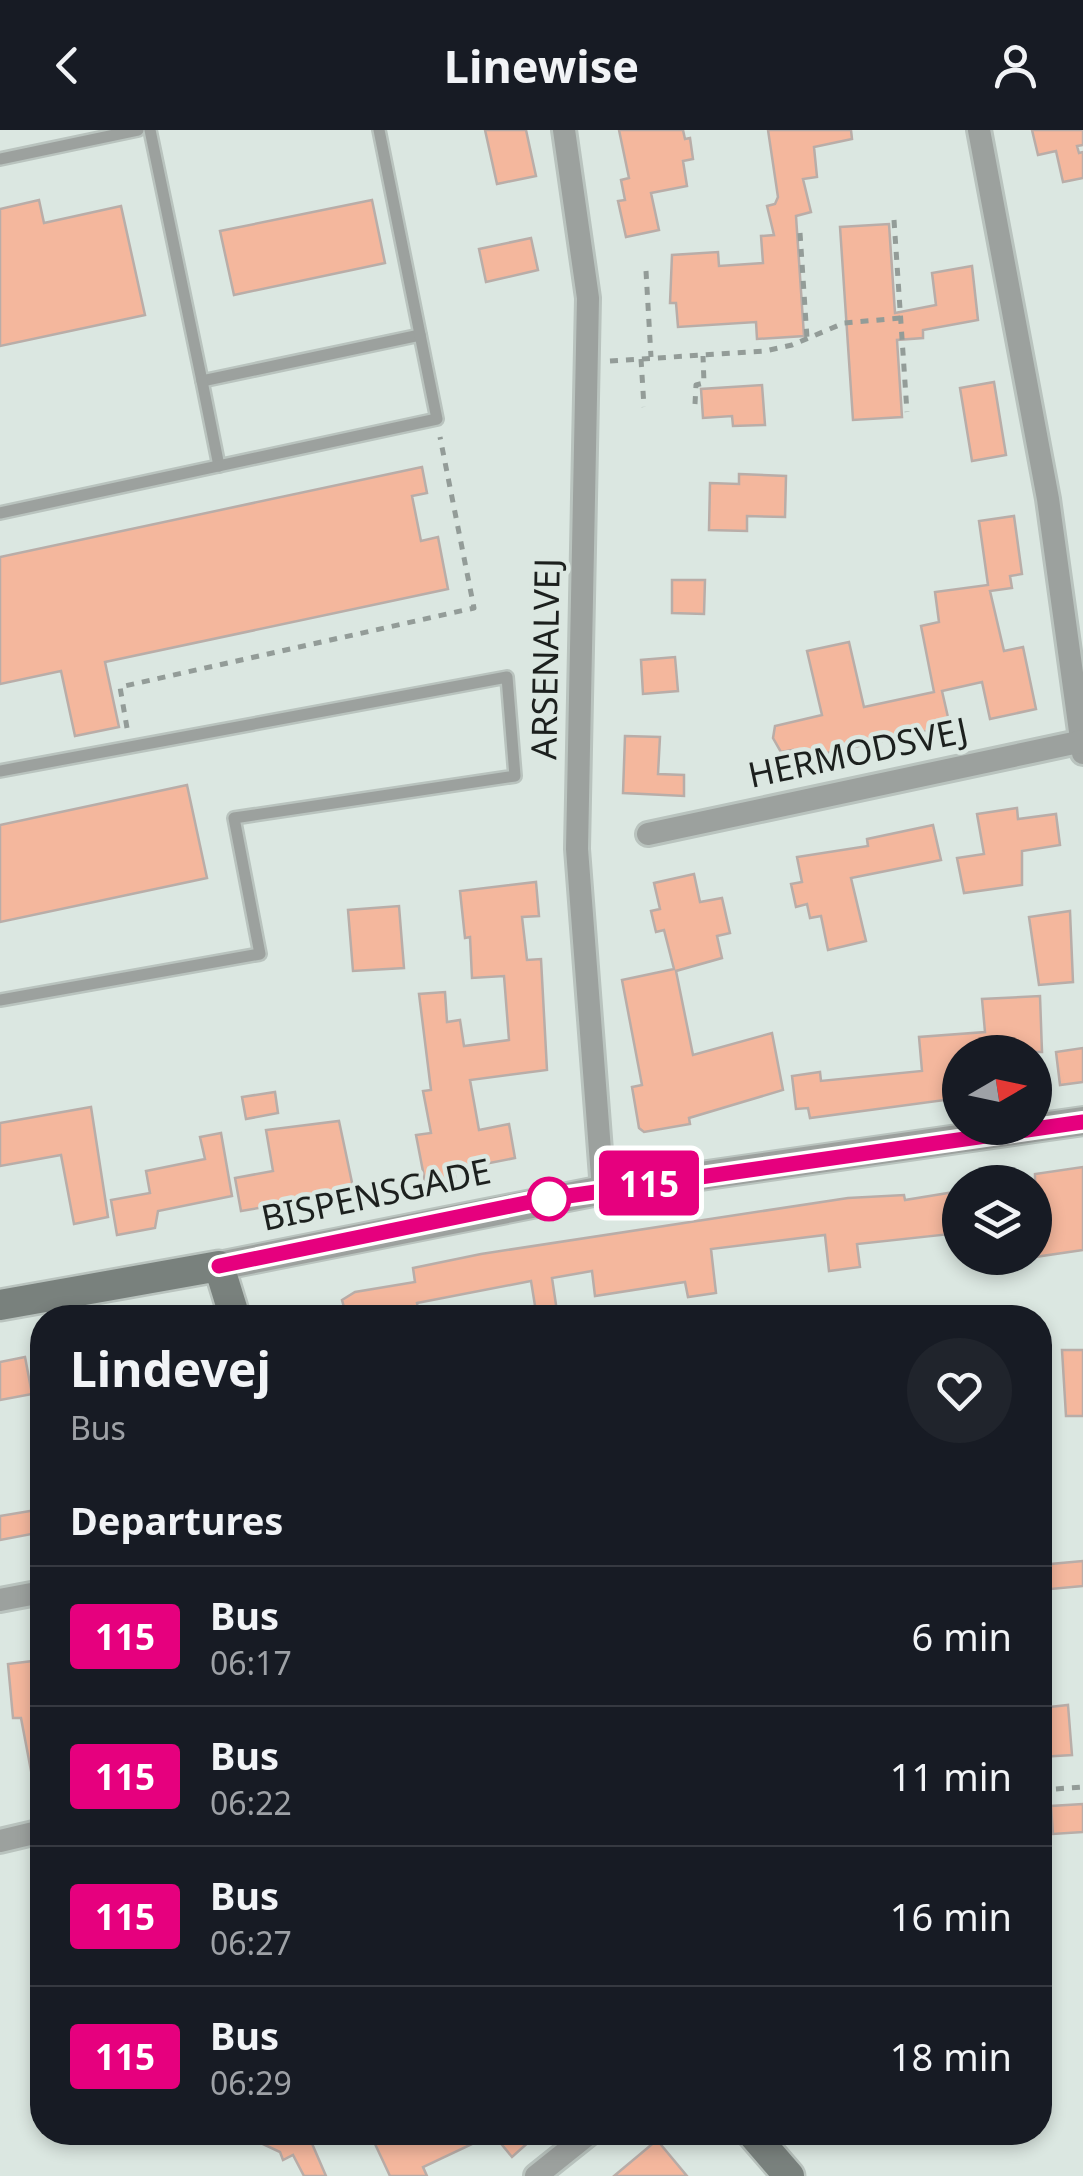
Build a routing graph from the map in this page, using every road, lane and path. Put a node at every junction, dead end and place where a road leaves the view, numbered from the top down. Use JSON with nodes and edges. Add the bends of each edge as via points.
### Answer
{"nodes":[{"id":1,"x":138,"y":130,"type":"edge"},
{"id":2,"x":150,"y":130,"type":"edge"},
{"id":3,"x":379,"y":130,"type":"edge"},
{"id":4,"x":564,"y":130,"type":"edge"},
{"id":5,"x":979,"y":130,"type":"edge"},
{"id":6,"x":0,"y":159,"type":"edge"},
{"id":7,"x":894,"y":220,"type":"dead end"},
{"id":8,"x":800,"y":233,"type":"dead end"},
{"id":9,"x":646,"y":270,"type":"dead end"},
{"id":10,"x":901,"y":318,"type":"junction"},
{"id":11,"x":420,"y":334,"type":"junction"},
{"id":12,"x":807,"y":338,"type":"junction"},
{"id":13,"x":703,"y":356,"type":"junction"},
{"id":14,"x":651,"y":358,"type":"junction"},
{"id":15,"x":640,"y":359,"type":"junction"},
{"id":16,"x":587,"y":362,"type":"junction"},
{"id":17,"x":202,"y":380,"type":"junction"},
{"id":18,"x":695,"y":404,"type":"dead end"},
{"id":19,"x":644,"y":408,"type":"dead end"},
{"id":20,"x":907,"y":412,"type":"dead end"},
{"id":21,"x":436,"y":419,"type":"junction"},
{"id":22,"x":219,"y":466,"type":"junction"},
{"id":23,"x":0,"y":513,"type":"edge"},
{"id":24,"x":1082,"y":745,"type":"edge"},
{"id":25,"x":131,"y":746,"type":"junction"},
{"id":26,"x":0,"y":771,"type":"edge"},
{"id":27,"x":648,"y":834,"type":"dead end"},
{"id":28,"x":0,"y":1000,"type":"edge"},
{"id":29,"x":1083,"y":1122,"type":"edge"},
{"id":30,"x":604,"y":1190,"type":"junction"},
{"id":31,"x":219,"y":1266,"type":"junction"},
{"id":32,"x":231,"y":1305,"type":"edge"},
{"id":33,"x":0,"y":1306,"type":"edge"},
{"id":34,"x":30,"y":1594,"type":"edge"},
{"id":35,"x":0,"y":1600,"type":"edge"},
{"id":36,"x":1083,"y":1788,"type":"edge"},
{"id":37,"x":1052,"y":1789,"type":"edge"},
{"id":38,"x":30,"y":1834,"type":"edge"},
{"id":39,"x":0,"y":1841,"type":"edge"},
{"id":40,"x":575,"y":2145,"type":"edge"},
{"id":41,"x":762,"y":2145,"type":"edge"},
{"id":42,"x":536,"y":2176,"type":"edge"},
{"id":43,"x":789,"y":2176,"type":"edge"}],
"edges":[{"from":1,"to":6,"type":"lane"},
{"from":2,"to":17,"type":"lane"},
{"from":3,"to":11,"type":"lane"},
{"from":4,"to":16,"type":"street","name":"ARSENALVEJ","via":[[588,298]]},
{"from":5,"to":24,"type":"street","via":[[1048,498]]},
{"from":7,"to":10,"type":"path"},
{"from":8,"to":12,"type":"path"},
{"from":9,"to":14,"type":"path"},
{"from":10,"to":12,"type":"path","via":[[844,323]]},
{"from":10,"to":20,"type":"path"},
{"from":11,"to":17,"type":"lane"},
{"from":11,"to":21,"type":"lane"},
{"from":12,"to":13,"type":"path","via":[[765,351]]},
{"from":13,"to":14,"type":"path"},
{"from":13,"to":18,"type":"path","via":[[704,383],[696,385]]},
{"from":14,"to":15,"type":"path"},
{"from":15,"to":16,"type":"path"},
{"from":15,"to":19,"type":"path"},
{"from":16,"to":30,"type":"street","name":"ARSENALVEJ","via":[[577,849]]},
{"from":17,"to":22,"type":"lane"},
{"from":21,"to":22,"type":"lane"},
{"from":21,"to":25,"type":"path","via":[[474,608],[120,688]]},
{"from":22,"to":23,"type":"lane"},
{"from":24,"to":27,"type":"street","name":"HERMODSVEJ"},
{"from":25,"to":26,"type":"lane"},
{"from":25,"to":28,"type":"lane","via":[[507,677],[515,776],[234,818],[260,954]]},
{"from":29,"to":30,"type":"street","name":"BISPENSGADE"},
{"from":30,"to":31,"type":"street","name":"BISPENSGADE"},
{"from":31,"to":32,"type":"main road"},
{"from":31,"to":33,"type":"main road"},
{"from":34,"to":35,"type":"street"},
{"from":36,"to":37,"type":"path"},
{"from":38,"to":39,"type":"street"},
{"from":40,"to":42,"type":"street"},
{"from":41,"to":43,"type":"main road"}]}
